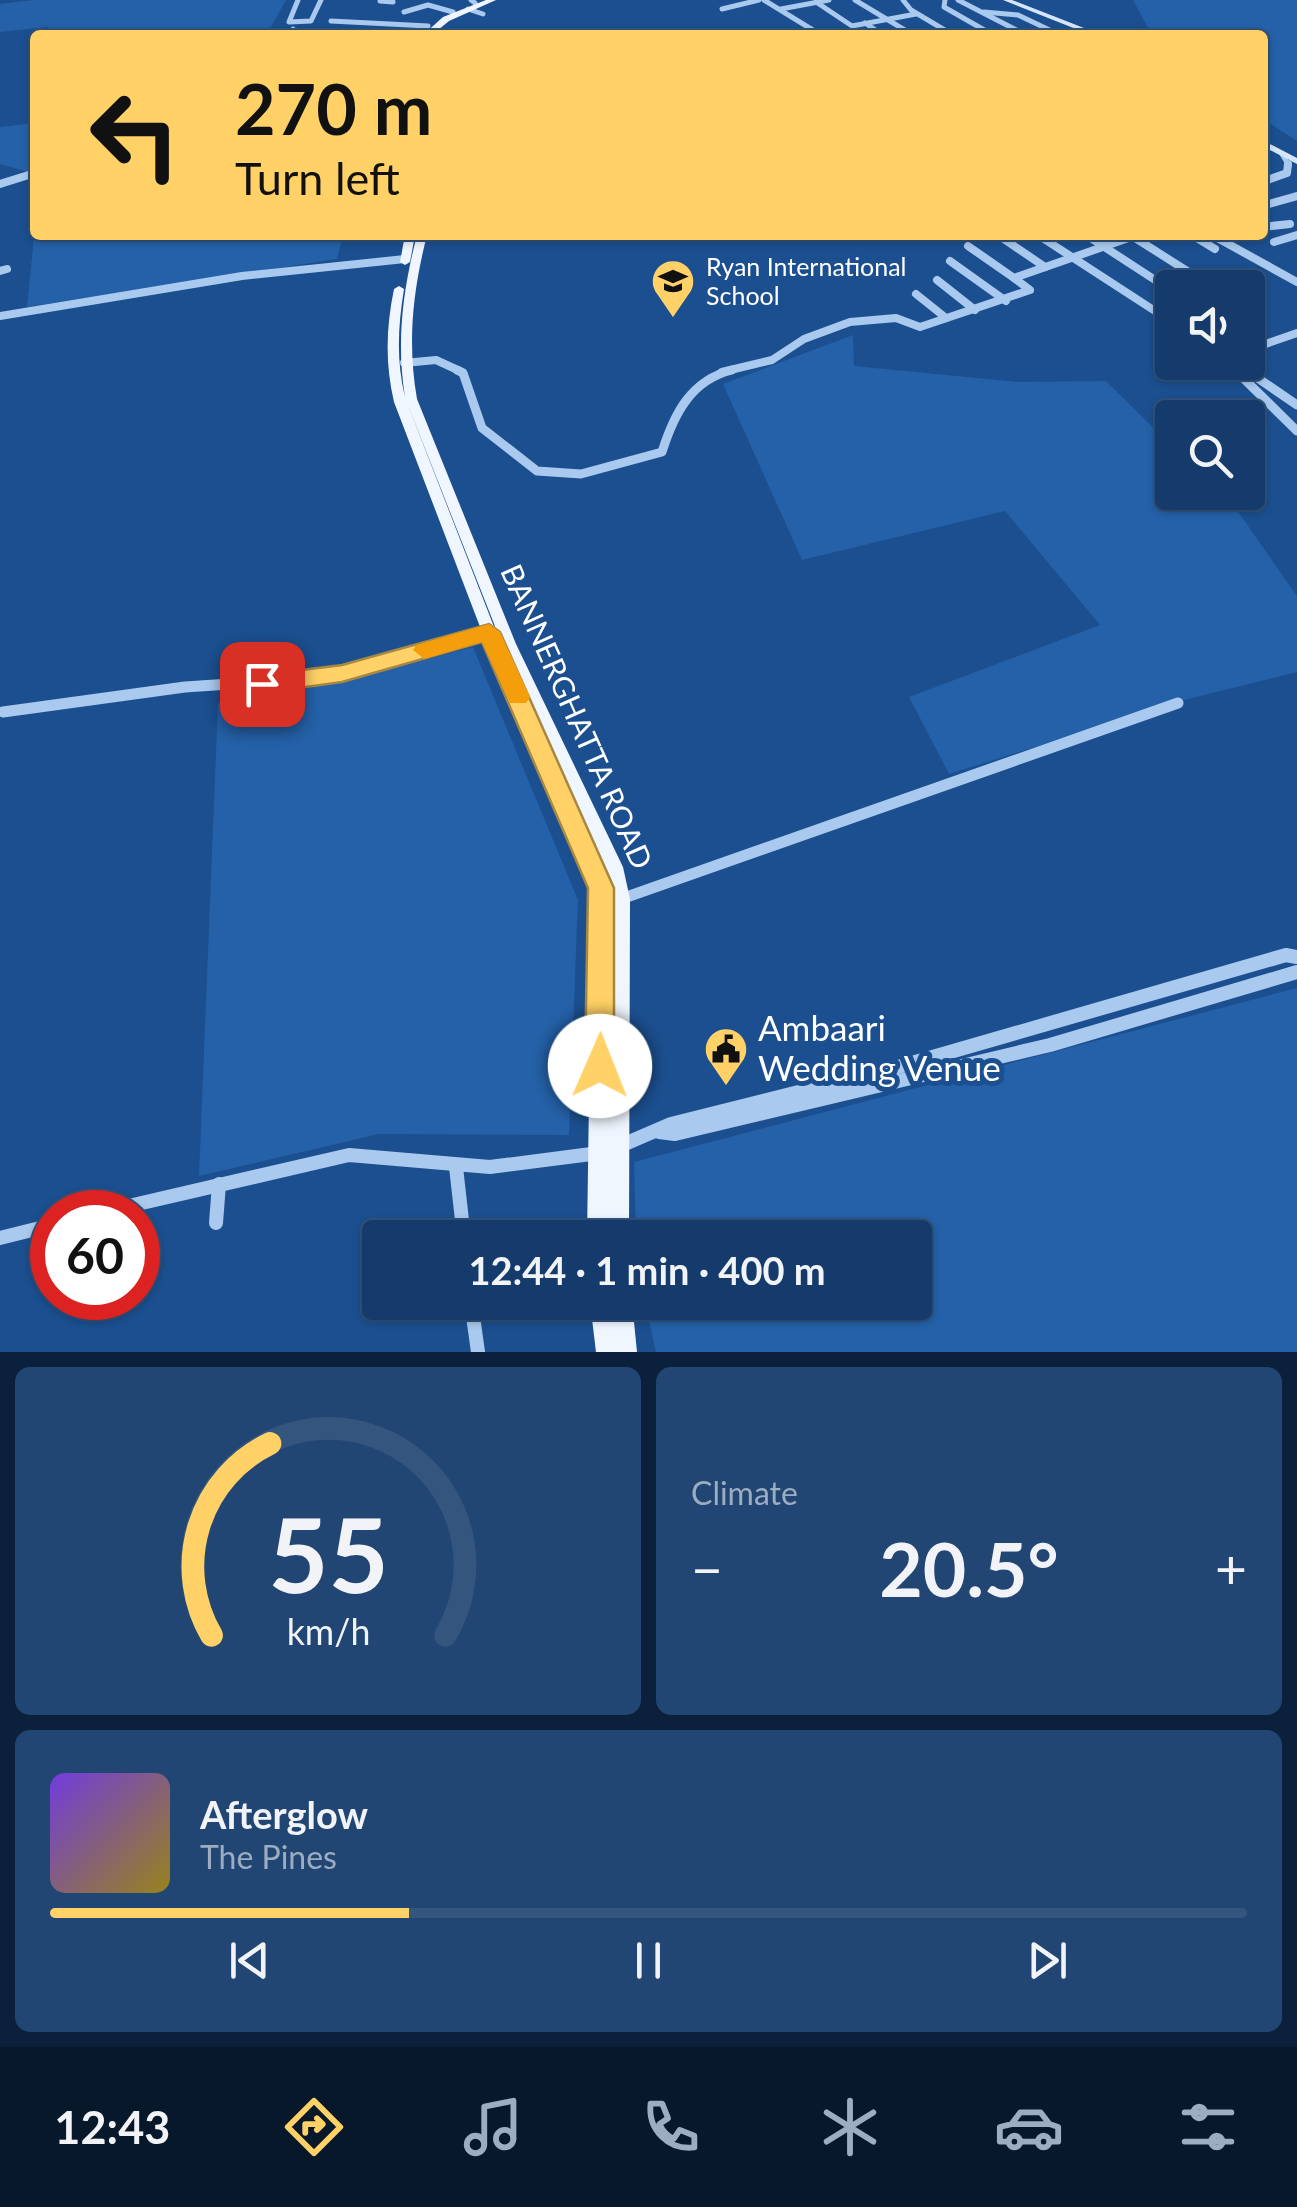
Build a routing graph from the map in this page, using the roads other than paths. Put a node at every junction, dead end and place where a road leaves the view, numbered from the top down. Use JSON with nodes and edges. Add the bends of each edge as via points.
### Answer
{"nodes":[{"id":1,"x":298,"y":0,"type":"edge"},
{"id":2,"x":321,"y":0,"type":"edge"},
{"id":3,"x":492,"y":0,"type":"edge"},
{"id":4,"x":762,"y":0,"type":"edge"},
{"id":5,"x":829,"y":0,"type":"edge"},
{"id":6,"x":855,"y":0,"type":"edge"},
{"id":7,"x":904,"y":0,"type":"edge"},
{"id":8,"x":944,"y":0,"type":"edge"},
{"id":9,"x":958,"y":0,"type":"edge"},
{"id":10,"x":1006,"y":0,"type":"edge"},
{"id":11,"x":380,"y":2,"type":"edge"},
{"id":12,"x":393,"y":2,"type":"edge"},
{"id":13,"x":816,"y":2,"type":"junction"},
{"id":14,"x":474,"y":3,"type":"edge"},
{"id":15,"x":722,"y":9,"type":"dead end"},
{"id":16,"x":780,"y":9,"type":"junction"},
{"id":17,"x":404,"y":12,"type":"dead end"},
{"id":18,"x":453,"y":12,"type":"junction"},
{"id":19,"x":984,"y":12,"type":"junction"},
{"id":20,"x":483,"y":14,"type":"dead end"},
{"id":21,"x":916,"y":14,"type":"junction"},
{"id":22,"x":886,"y":19,"type":"junction"},
{"id":23,"x":331,"y":20,"type":"dead end"},
{"id":24,"x":865,"y":24,"type":"junction"},
{"id":25,"x":811,"y":29,"type":"joint"},
{"id":26,"x":408,"y":30,"type":"edge"},
{"id":27,"x":427,"y":30,"type":"edge"},
{"id":28,"x":427,"y":30,"type":"edge"},
{"id":29,"x":806,"y":30,"type":"edge"},
{"id":30,"x":875,"y":30,"type":"edge"},
{"id":31,"x":905,"y":30,"type":"edge"},
{"id":32,"x":944,"y":30,"type":"edge"},
{"id":33,"x":983,"y":30,"type":"edge"},
{"id":34,"x":1017,"y":30,"type":"edge"},
{"id":35,"x":1050,"y":30,"type":"edge"},
{"id":36,"x":1085,"y":30,"type":"edge"},
{"id":37,"x":1268,"y":146,"type":"edge"},
{"id":38,"x":1282,"y":154,"type":"junction"},
{"id":39,"x":1297,"y":162,"type":"edge"},
{"id":40,"x":30,"y":175,"type":"edge"},
{"id":41,"x":1268,"y":180,"type":"edge"},
{"id":42,"x":0,"y":184,"type":"edge"},
{"id":43,"x":1293,"y":197,"type":"edge"},
{"id":44,"x":1268,"y":204,"type":"edge"},
{"id":45,"x":1297,"y":204,"type":"edge"},
{"id":46,"x":1294,"y":222,"type":"edge"},
{"id":47,"x":1268,"y":226,"type":"edge"},
{"id":48,"x":1297,"y":234,"type":"edge"},
{"id":49,"x":409,"y":240,"type":"edge"},
{"id":50,"x":421,"y":240,"type":"edge"},
{"id":51,"x":1005,"y":240,"type":"edge"},
{"id":52,"x":1046,"y":240,"type":"edge"},
{"id":53,"x":1094,"y":240,"type":"edge"},
{"id":54,"x":1122,"y":240,"type":"edge"},
{"id":55,"x":1142,"y":240,"type":"edge"},
{"id":56,"x":1200,"y":240,"type":"edge"},
{"id":57,"x":1222,"y":240,"type":"edge"},
{"id":58,"x":1274,"y":242,"type":"dead end"},
{"id":59,"x":968,"y":246,"type":"dead end"},
{"id":60,"x":1104,"y":247,"type":"junction"},
{"id":61,"x":1216,"y":250,"type":"dead end"},
{"id":62,"x":1072,"y":257,"type":"junction"},
{"id":63,"x":405,"y":259,"type":"junction"},
{"id":64,"x":950,"y":260,"type":"dead end"},
{"id":65,"x":1045,"y":267,"type":"junction"},
{"id":66,"x":1186,"y":270,"type":"edge"},
{"id":67,"x":1014,"y":278,"type":"junction"},
{"id":68,"x":1295,"y":278,"type":"edge"},
{"id":69,"x":937,"y":280,"type":"dead end"},
{"id":70,"x":1155,"y":281,"type":"edge"},
{"id":71,"x":916,"y":294,"type":"dead end"},
{"id":72,"x":1006,"y":301,"type":"junction"},
{"id":73,"x":976,"y":310,"type":"junction"},
{"id":74,"x":1155,"y":311,"type":"edge"},
{"id":75,"x":0,"y":316,"type":"edge"},
{"id":76,"x":946,"y":318,"type":"junction"},
{"id":77,"x":1295,"y":336,"type":"edge"},
{"id":78,"x":1265,"y":345,"type":"edge"},
{"id":79,"x":404,"y":363,"type":"junction"},
{"id":80,"x":1245,"y":380,"type":"edge"},
{"id":81,"x":1260,"y":380,"type":"edge"},
{"id":82,"x":1297,"y":406,"type":"edge"},
{"id":83,"x":1297,"y":431,"type":"edge"},
{"id":84,"x":496,"y":630,"type":"junction"},
{"id":85,"x":1178,"y":703,"type":"dead end"},
{"id":86,"x":3,"y":712,"type":"dead end"},
{"id":87,"x":622,"y":899,"type":"junction"},
{"id":88,"x":1297,"y":957,"type":"edge"},
{"id":89,"x":1297,"y":972,"type":"edge"},
{"id":90,"x":658,"y":1132,"type":"junction"},
{"id":91,"x":618,"y":1147,"type":"junction"},
{"id":92,"x":596,"y":1154,"type":"junction"},
{"id":93,"x":456,"y":1167,"type":"junction"},
{"id":94,"x":219,"y":1184,"type":"junction"},
{"id":95,"x":160,"y":1198,"type":"edge"},
{"id":96,"x":462,"y":1220,"type":"edge"},
{"id":97,"x":598,"y":1220,"type":"edge"},
{"id":98,"x":618,"y":1220,"type":"edge"},
{"id":99,"x":216,"y":1222,"type":"dead end"},
{"id":100,"x":30,"y":1230,"type":"edge"},
{"id":101,"x":0,"y":1238,"type":"edge"},
{"id":102,"x":474,"y":1320,"type":"edge"},
{"id":103,"x":603,"y":1320,"type":"edge"},
{"id":104,"x":623,"y":1320,"type":"edge"},
{"id":105,"x":478,"y":1352,"type":"edge"},
{"id":106,"x":607,"y":1352,"type":"edge"},
{"id":107,"x":626,"y":1352,"type":"edge"}],
"edges":[{"from":1,"to":2,"type":"street","via":[[289,22],[311,21]]},
{"from":3,"to":14,"type":"main road"},
{"from":4,"to":15,"type":"street"},
{"from":4,"to":16,"type":"street"},
{"from":5,"to":13,"type":"street"},
{"from":6,"to":22,"type":"street"},
{"from":7,"to":21,"type":"street"},
{"from":8,"to":33,"type":"street","via":[[944,8]]},
{"from":9,"to":19,"type":"street"},
{"from":10,"to":36,"type":"main road"},
{"from":11,"to":12,"type":"street"},
{"from":13,"to":16,"type":"street"},
{"from":13,"to":24,"type":"street","via":[[850,25]]},
{"from":14,"to":18,"type":"main road"},
{"from":14,"to":20,"type":"street"},
{"from":14,"to":27,"type":"main road"},
{"from":16,"to":25,"type":"street"},
{"from":17,"to":18,"type":"street","via":[[428,5]]},
{"from":18,"to":28,"type":"main road"},
{"from":19,"to":34,"type":"street"},
{"from":19,"to":35,"type":"street","via":[[1018,15]]},
{"from":21,"to":22,"type":"street"},
{"from":21,"to":32,"type":"street"},
{"from":22,"to":24,"type":"street"},
{"from":22,"to":31,"type":"street"},
{"from":23,"to":26,"type":"street"},
{"from":24,"to":30,"type":"street"},
{"from":25,"to":29,"type":"street"},
{"from":37,"to":38,"type":"main road"},
{"from":38,"to":39,"type":"main road"},
{"from":38,"to":41,"type":"street","via":[[1290,168]]},
{"from":40,"to":42,"type":"street"},
{"from":43,"to":44,"type":"street"},
{"from":43,"to":45,"type":"street"},
{"from":46,"to":47,"type":"street"},
{"from":46,"to":48,"type":"street"},
{"from":48,"to":58,"type":"street"},
{"from":49,"to":63,"type":"main road","name":"BANNERGHATTA ROAD"},
{"from":50,"to":79,"type":"main road","name":"BANNERGHATTA ROAD","via":[[402,324]]},
{"from":51,"to":65,"type":"street"},
{"from":52,"to":62,"type":"street"},
{"from":53,"to":60,"type":"street"},
{"from":54,"to":60,"type":"street"},
{"from":55,"to":66,"type":"street"},
{"from":56,"to":61,"type":"street"},
{"from":57,"to":68,"type":"street"},
{"from":59,"to":67,"type":"street"},
{"from":60,"to":62,"type":"street"},
{"from":60,"to":70,"type":"street"},
{"from":62,"to":65,"type":"street"},
{"from":62,"to":74,"type":"street"},
{"from":63,"to":75,"type":"street","via":[[242,276]]},
{"from":63,"to":84,"type":"main road","name":"BANNERGHATTA ROAD","via":[[391,320],[390,365]]},
{"from":64,"to":72,"type":"street"},
{"from":65,"to":67,"type":"street"},
{"from":67,"to":72,"type":"street","via":[[1030,290]]},
{"from":69,"to":73,"type":"street"},
{"from":71,"to":76,"type":"street"},
{"from":72,"to":73,"type":"street"},
{"from":73,"to":76,"type":"street"},
{"from":76,"to":79,"type":"street","via":[[916,327],[896,318],[850,322],[772,360],[716,374],[674,414],[662,452],[568,475],[527,466],[482,428],[470,382],[459,369],[436,360]]},
{"from":77,"to":78,"type":"street"},
{"from":79,"to":84,"type":"main road","name":"BANNERGHATTA ROAD"},
{"from":80,"to":83,"type":"street"},
{"from":81,"to":82,"type":"street"},
{"from":84,"to":86,"type":"street","via":[[318,678],[185,687]]},
{"from":84,"to":87,"type":"main road","name":"BANNERGHATTA ROAD","via":[[603,842]]},
{"from":84,"to":92,"type":"main road","name":"BANNERGHATTA ROAD","via":[[601,888]]},
{"from":85,"to":87,"type":"street"},
{"from":87,"to":91,"type":"main road","name":"BANNERGHATTA ROAD"},
{"from":88,"to":90,"type":"street"},
{"from":89,"to":90,"type":"street","via":[[1050,1045],[675,1134]]},
{"from":90,"to":91,"type":"street"},
{"from":91,"to":92,"type":"street"},
{"from":91,"to":98,"type":"main road","name":"BANNERGHATTA ROAD"},
{"from":92,"to":93,"type":"street"},
{"from":92,"to":97,"type":"main road","name":"BANNERGHATTA ROAD"},
{"from":93,"to":94,"type":"street","via":[[349,1156]]},
{"from":93,"to":96,"type":"street"},
{"from":94,"to":95,"type":"street"},
{"from":94,"to":99,"type":"street"},
{"from":100,"to":101,"type":"street"},
{"from":102,"to":105,"type":"street"},
{"from":103,"to":106,"type":"main road"},
{"from":104,"to":107,"type":"main road"}]}
